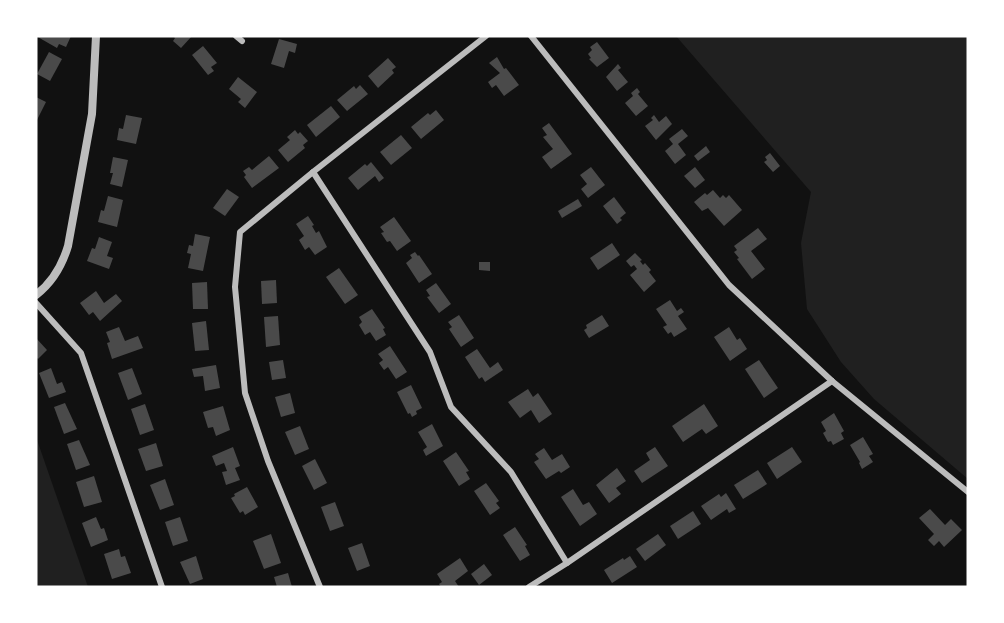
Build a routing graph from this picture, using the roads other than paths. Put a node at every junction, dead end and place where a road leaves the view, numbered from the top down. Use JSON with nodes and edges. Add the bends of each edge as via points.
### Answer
{"nodes":[{"id":1,"x":96,"y":36,"type":"edge"},
{"id":2,"x":236,"y":36,"type":"edge"},
{"id":3,"x":486,"y":36,"type":"edge"},
{"id":4,"x":531,"y":36,"type":"edge"},
{"id":5,"x":242,"y":42,"type":"dead end"},
{"id":6,"x":313,"y":172,"type":"junction"},
{"id":7,"x":36,"y":295,"type":"edge"},
{"id":8,"x":36,"y":303,"type":"edge"},
{"id":9,"x":832,"y":381,"type":"junction"},
{"id":10,"x":968,"y":492,"type":"edge"},
{"id":11,"x":567,"y":563,"type":"junction"},
{"id":12,"x":162,"y":587,"type":"edge"},
{"id":13,"x":320,"y":587,"type":"edge"},
{"id":14,"x":529,"y":587,"type":"edge"}],
"edges":[{"from":1,"to":7,"type":"street","via":[[92,114],[68,246],[51,282]]},
{"from":2,"to":5,"type":"street"},
{"from":3,"to":6,"type":"street"},
{"from":4,"to":9,"type":"street","via":[[729,285]]},
{"from":6,"to":11,"type":"street","via":[[430,352],[451,407],[511,472]]},
{"from":6,"to":13,"type":"street","via":[[240,232],[235,287],[245,393],[268,461]]},
{"from":8,"to":12,"type":"street","via":[[81,353]]},
{"from":9,"to":10,"type":"street"},
{"from":9,"to":11,"type":"street"},
{"from":11,"to":14,"type":"street"}]}
